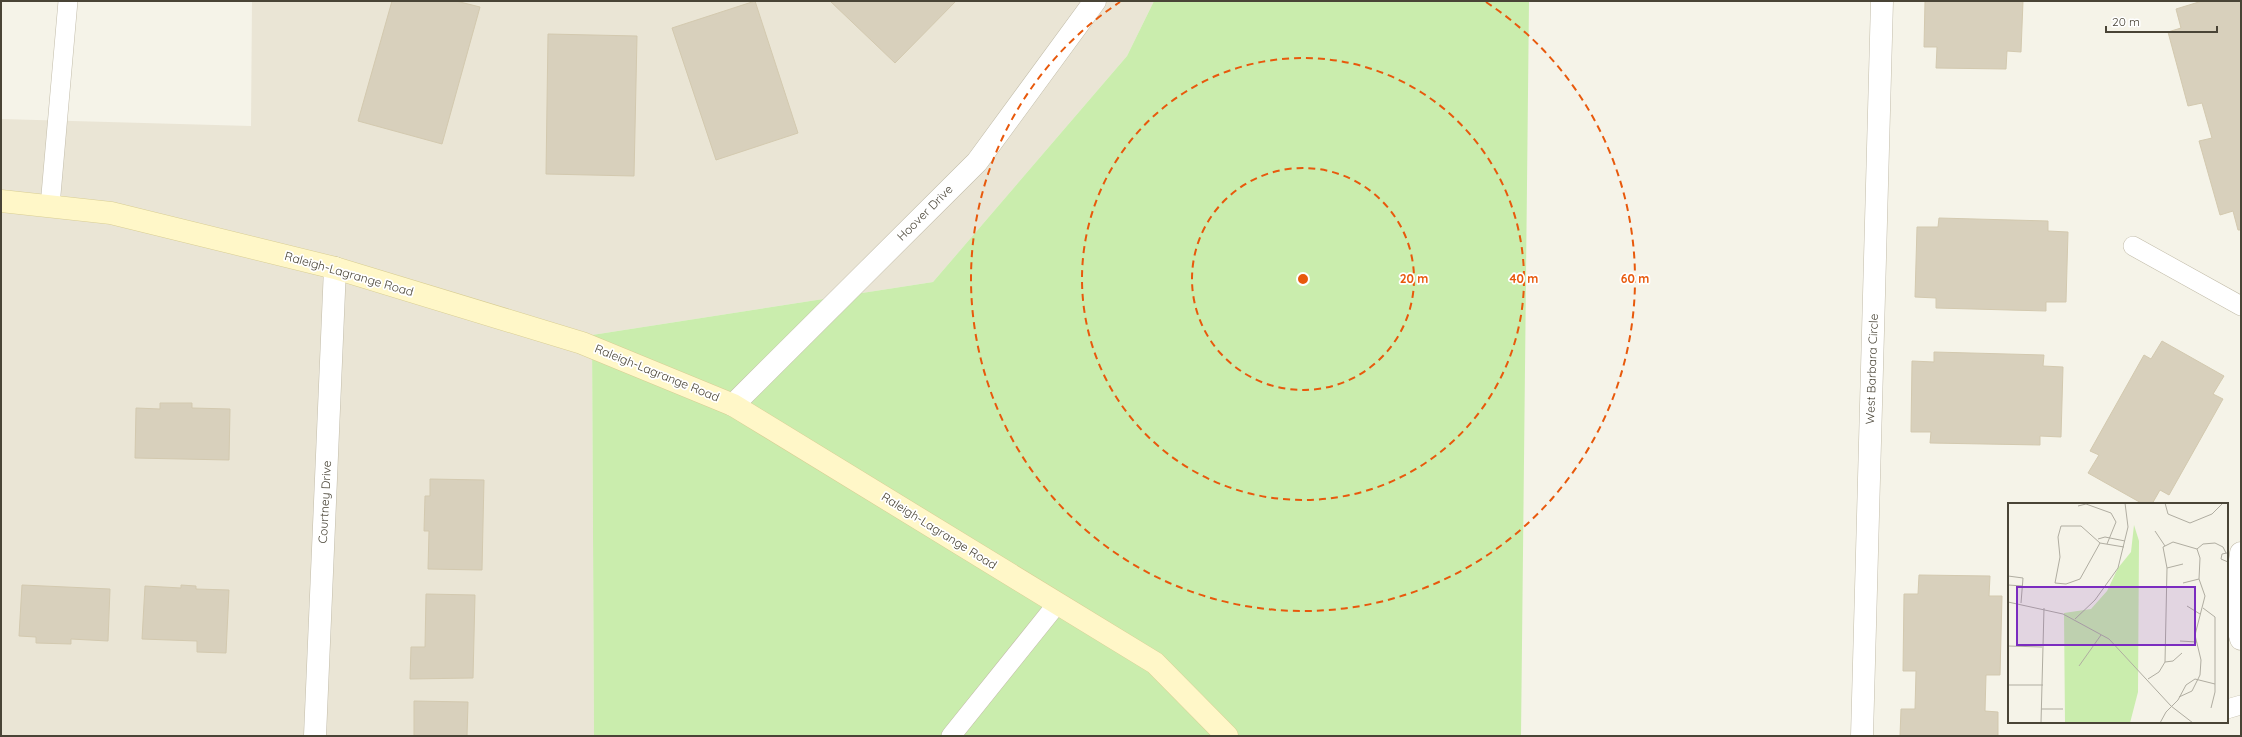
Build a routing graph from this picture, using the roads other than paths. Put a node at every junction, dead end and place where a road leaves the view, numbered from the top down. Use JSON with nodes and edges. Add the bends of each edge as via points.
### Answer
{"nodes":[{"id":1,"x":68,"y":1,"type":"edge"},
{"id":2,"x":1095,"y":1,"type":"edge"},
{"id":3,"x":1882,"y":1,"type":"edge"},
{"id":4,"x":1,"y":201,"type":"edge"},
{"id":5,"x":50,"y":206,"type":"junction"},
{"id":6,"x":2133,"y":246,"type":"dead end"},
{"id":7,"x":335,"y":268,"type":"junction"},
{"id":8,"x":2241,"y":306,"type":"edge"},
{"id":9,"x":733,"y":405,"type":"junction"},
{"id":10,"x":2241,"y":553,"type":"edge"},
{"id":11,"x":1057,"y":604,"type":"junction"},
{"id":12,"x":2241,"y":639,"type":"edge"},
{"id":13,"x":2241,"y":705,"type":"edge"},
{"id":14,"x":2228,"y":709,"type":"edge"},
{"id":15,"x":314,"y":736,"type":"edge"},
{"id":16,"x":951,"y":736,"type":"edge"},
{"id":17,"x":1227,"y":736,"type":"edge"},
{"id":18,"x":1862,"y":736,"type":"edge"}],
"edges":[{"from":1,"to":5,"type":"lane"},
{"from":2,"to":9,"type":"street","name":"Hoover Drive","via":[[977,162]]},
{"from":3,"to":18,"type":"street","name":"West Barbara Circle"},
{"from":4,"to":5,"type":"main road","name":"Raleigh-Lagrange Road"},
{"from":5,"to":7,"type":"main road","name":"Raleigh-Lagrange Road","via":[[111,213]]},
{"from":6,"to":8,"type":"lane"},
{"from":7,"to":9,"type":"main road","name":"Raleigh-Lagrange Road","via":[[582,343]]},
{"from":7,"to":15,"type":"street","name":"Courtney Drive"},
{"from":9,"to":11,"type":"main road","name":"Raleigh-Lagrange Road"},
{"from":10,"to":12,"type":"street","via":[[2233,610]]},
{"from":11,"to":16,"type":"lane"},
{"from":11,"to":17,"type":"main road","name":"Raleigh-Lagrange Road","via":[[1155,663]]},
{"from":13,"to":14,"type":"lane"}]}
